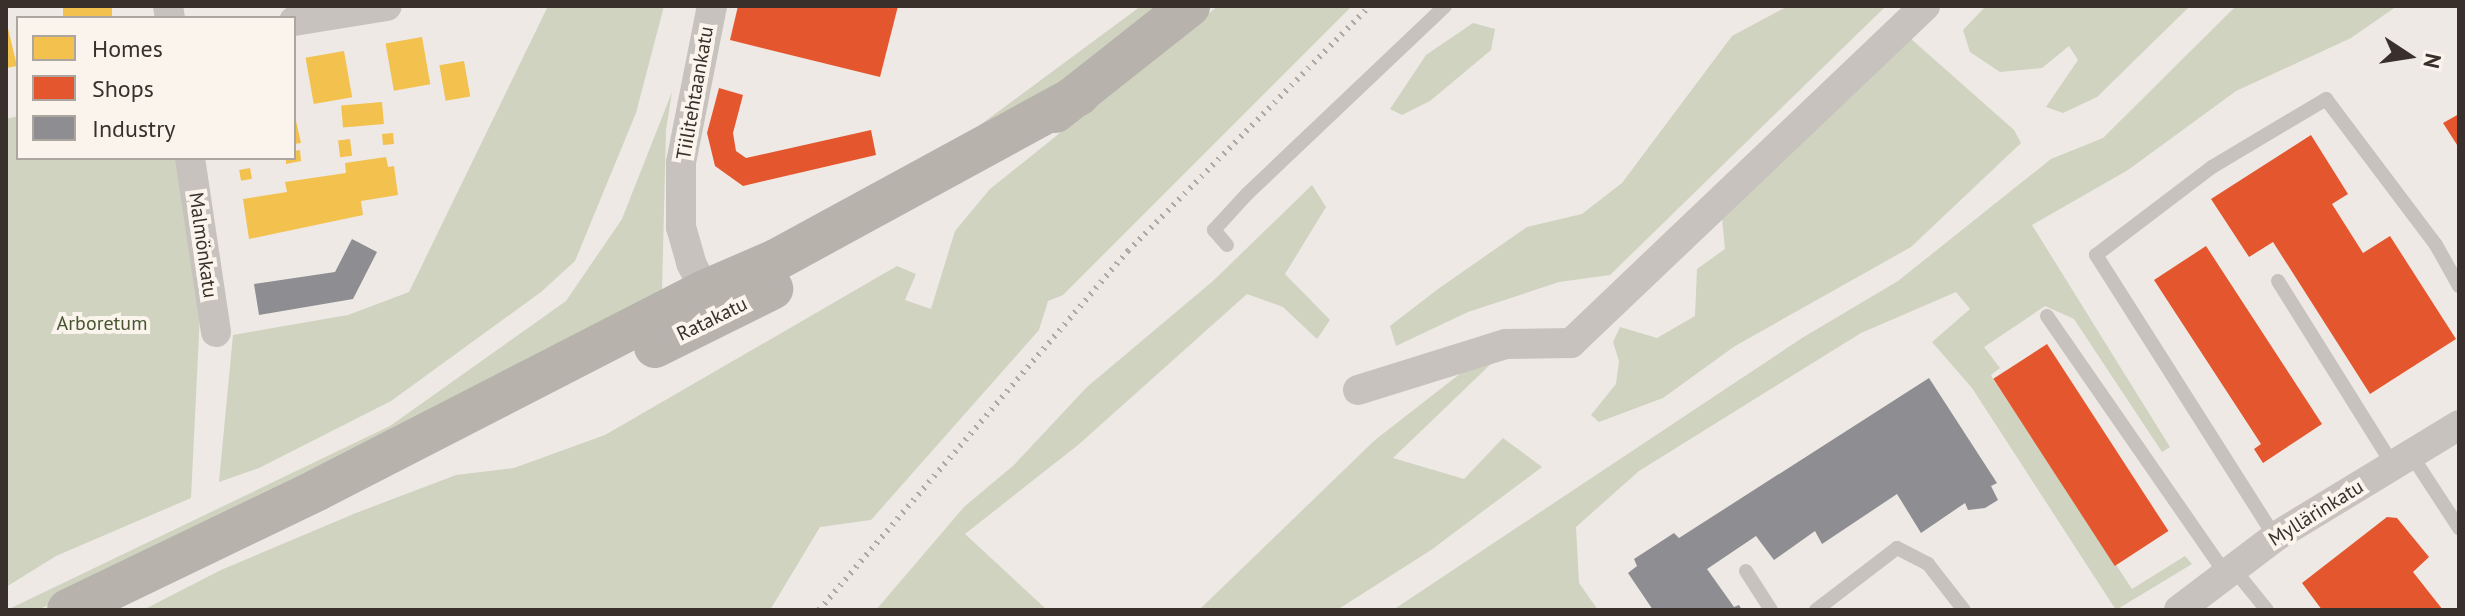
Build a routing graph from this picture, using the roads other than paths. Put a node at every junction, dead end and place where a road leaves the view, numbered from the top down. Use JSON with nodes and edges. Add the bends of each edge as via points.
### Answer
{"nodes":[{"id":1,"x":387,"y":6,"type":"edge"},
{"id":2,"x":712,"y":6,"type":"edge"},
{"id":3,"x":1189,"y":6,"type":"edge"},
{"id":4,"x":1445,"y":6,"type":"edge"},
{"id":5,"x":1925,"y":6,"type":"edge"},
{"id":6,"x":296,"y":21,"type":"edge"},
{"id":7,"x":190,"y":160,"type":"edge"},
{"id":8,"x":1227,"y":245,"type":"dead end"},
{"id":9,"x":2278,"y":281,"type":"dead end"},
{"id":10,"x":2459,"y":286,"type":"edge"},
{"id":11,"x":712,"y":304,"type":"junction"},
{"id":12,"x":2047,"y":316,"type":"dead end"},
{"id":13,"x":216,"y":332,"type":"dead end"},
{"id":14,"x":1358,"y":390,"type":"dead end"},
{"id":15,"x":2459,"y":425,"type":"edge"},
{"id":16,"x":2402,"y":459,"type":"junction"},
{"id":17,"x":2456,"y":521,"type":"edge"},
{"id":18,"x":2275,"y":537,"type":"junction"},
{"id":19,"x":2228,"y":570,"type":"junction"},
{"id":20,"x":1746,"y":571,"type":"dead end"},
{"id":21,"x":68,"y":610,"type":"edge"},
{"id":22,"x":1771,"y":610,"type":"edge"},
{"id":23,"x":1816,"y":610,"type":"edge"},
{"id":24,"x":1964,"y":610,"type":"edge"},
{"id":25,"x":2179,"y":610,"type":"edge"},
{"id":26,"x":2267,"y":610,"type":"edge"}],
"edges":[{"from":1,"to":6,"type":"street"},
{"from":2,"to":11,"type":"street","name":"Tiilitehtaankatu","via":[[681,163],[681,227]]},
{"from":3,"to":11,"type":"main road","name":"Ratakatu","via":[[1079,95],[947,187]]},
{"from":4,"to":8,"type":"lane","via":[[1214,230]]},
{"from":5,"to":14,"type":"street","via":[[1571,343],[1506,344]]},
{"from":7,"to":13,"type":"street","name":"Malmönkatu"},
{"from":9,"to":16,"type":"lane"},
{"from":10,"to":18,"type":"lane","via":[[2436,245],[2326,99],[2212,167],[2096,255]]},
{"from":11,"to":21,"type":"main road","name":"Ratakatu","via":[[460,438],[317,490]]},
{"from":12,"to":19,"type":"lane"},
{"from":15,"to":16,"type":"street","name":"Myllärinkatu"},
{"from":16,"to":17,"type":"lane"},
{"from":16,"to":18,"type":"street","name":"Myllärinkatu"},
{"from":18,"to":19,"type":"street","name":"Myllärinkatu"},
{"from":19,"to":25,"type":"street","name":"Myllärinkatu"},
{"from":19,"to":26,"type":"lane"},
{"from":20,"to":22,"type":"lane"},
{"from":23,"to":24,"type":"lane","via":[[1897,548],[1928,564]]}]}
